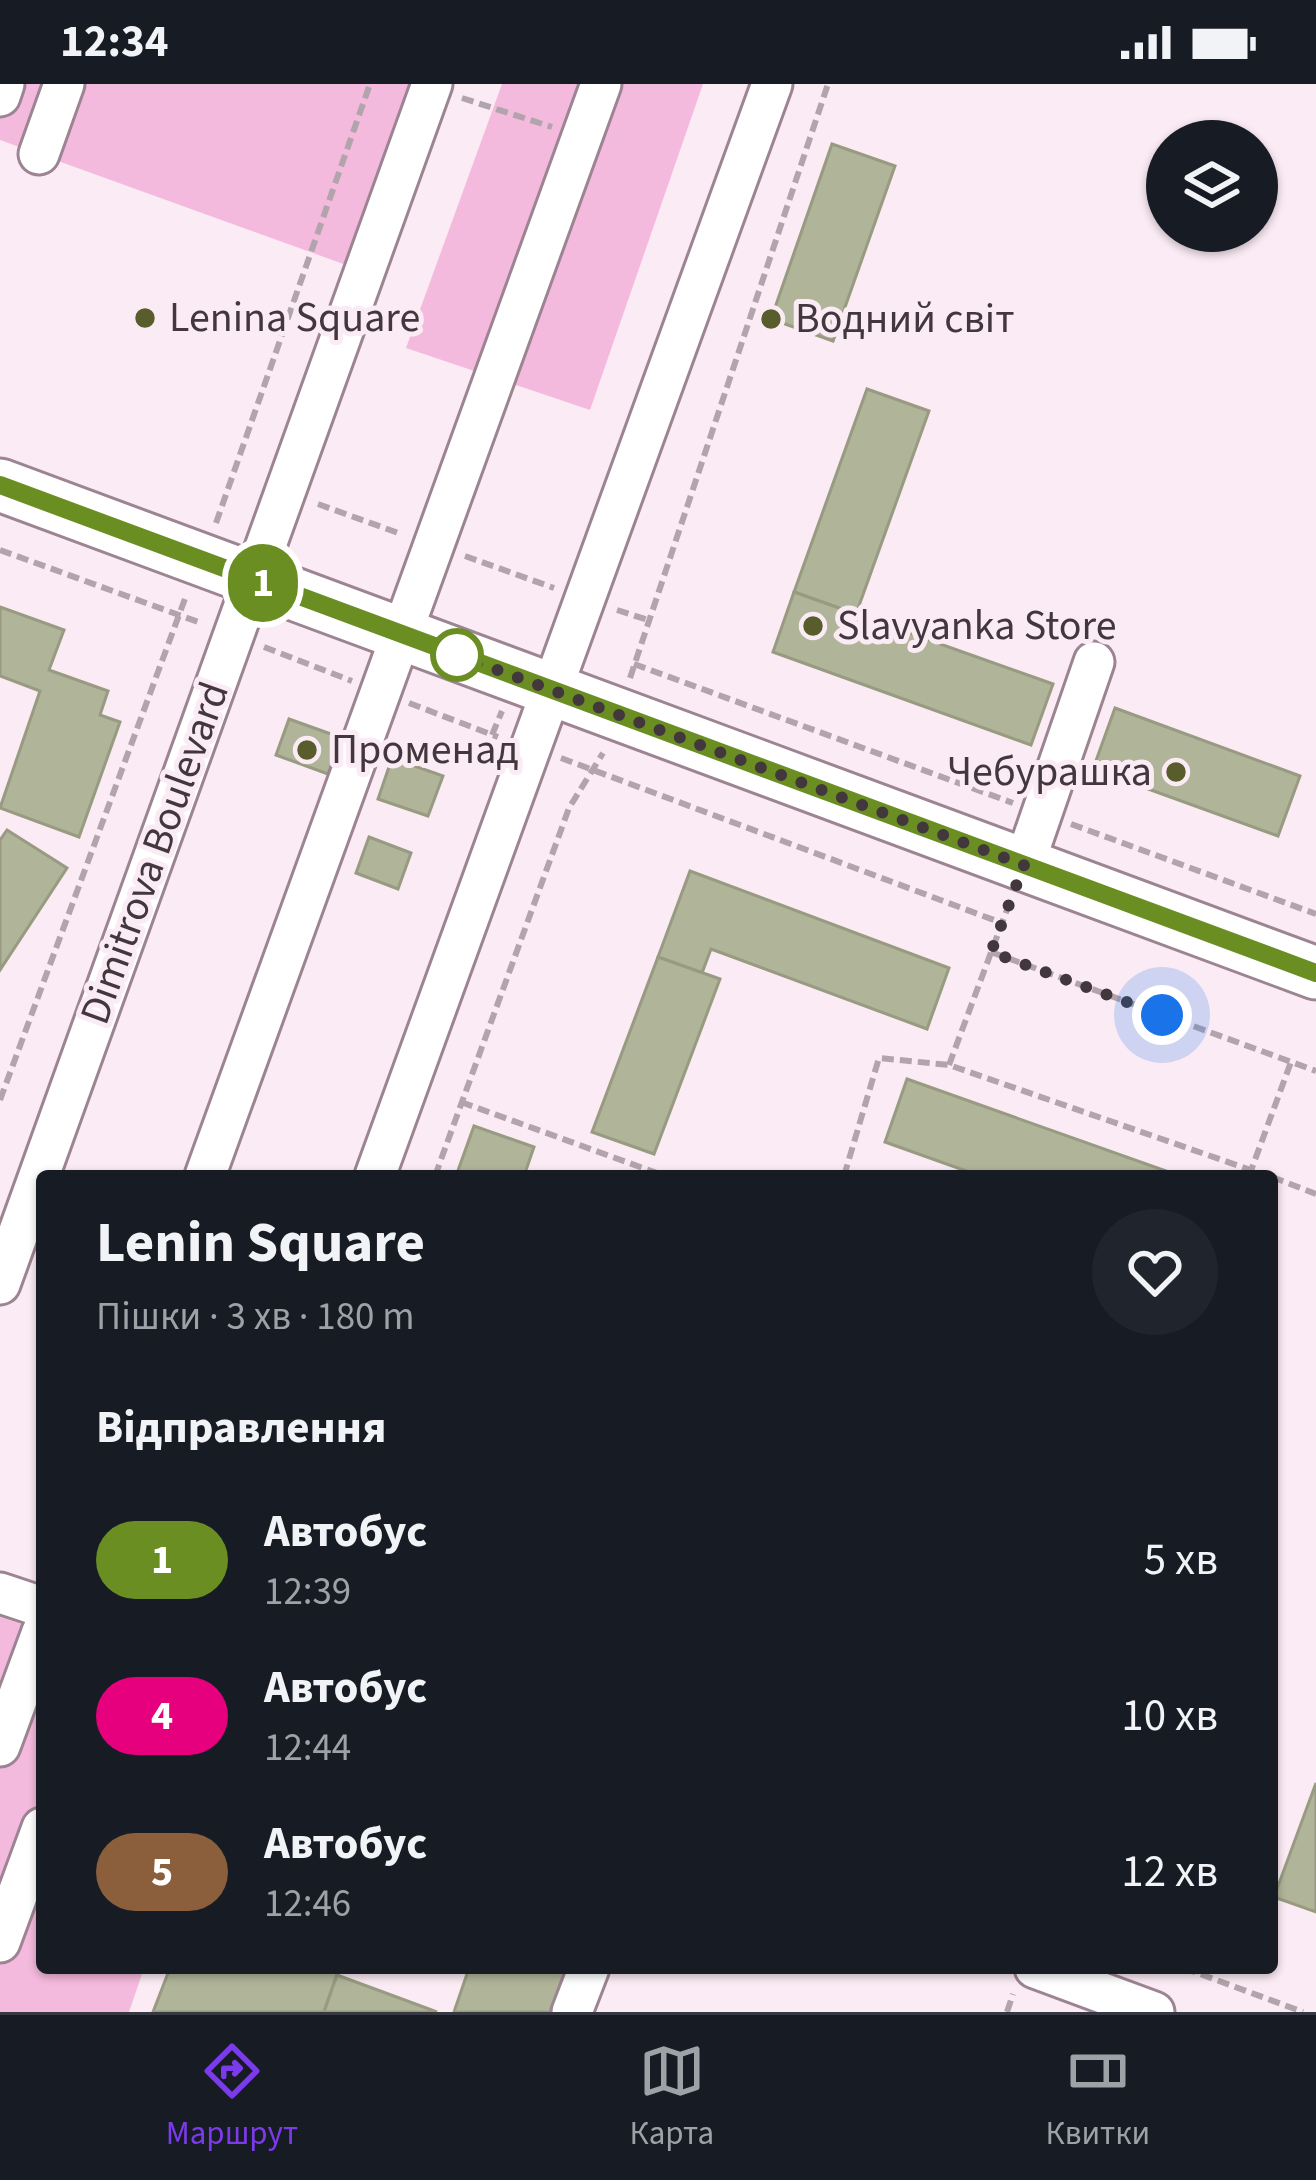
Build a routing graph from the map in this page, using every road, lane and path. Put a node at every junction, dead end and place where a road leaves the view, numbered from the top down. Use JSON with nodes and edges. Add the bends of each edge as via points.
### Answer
{"nodes":[{"id":1,"x":4,"y":84,"type":"edge"},
{"id":2,"x":64,"y":84,"type":"edge"},
{"id":3,"x":602,"y":84,"type":"edge"},
{"id":4,"x":772,"y":84,"type":"edge"},
{"id":5,"x":828,"y":84,"type":"edge"},
{"id":6,"x":432,"y":86,"type":"edge"},
{"id":7,"x":0,"y":96,"type":"edge"},
{"id":8,"x":582,"y":136,"type":"junction"},
{"id":9,"x":39,"y":154,"type":"dead end"},
{"id":10,"x":0,"y":485,"type":"edge"},
{"id":11,"x":0,"y":550,"type":"edge"},
{"id":12,"x":254,"y":580,"type":"junction"},
{"id":13,"x":400,"y":634,"type":"junction"},
{"id":14,"x":234,"y":635,"type":"junction"},
{"id":15,"x":1094,"y":662,"type":"dead end"},
{"id":16,"x":634,"y":664,"type":"junction"},
{"id":17,"x":553,"y":690,"type":"junction"},
{"id":18,"x":379,"y":691,"type":"junction"},
{"id":19,"x":620,"y":715,"type":"junction"},
{"id":20,"x":530,"y":748,"type":"junction"},
{"id":21,"x":596,"y":769,"type":"junction"},
{"id":22,"x":1042,"y":813,"type":"junction"},
{"id":23,"x":1024,"y":865,"type":"junction"},
{"id":24,"x":1315,"y":911,"type":"edge"},
{"id":25,"x":1002,"y":923,"type":"junction"},
{"id":26,"x":991,"y":952,"type":"junction"},
{"id":27,"x":1316,"y":973,"type":"edge"},
{"id":28,"x":1291,"y":1062,"type":"junction"},
{"id":29,"x":949,"y":1065,"type":"junction"},
{"id":30,"x":1316,"y":1071,"type":"edge"},
{"id":31,"x":461,"y":1102,"type":"junction"},
{"id":32,"x":41,"y":1170,"type":"edge"},
{"id":33,"x":207,"y":1170,"type":"edge"},
{"id":34,"x":377,"y":1170,"type":"edge"},
{"id":35,"x":437,"y":1170,"type":"edge"},
{"id":36,"x":648,"y":1170,"type":"edge"},
{"id":37,"x":846,"y":1170,"type":"edge"},
{"id":38,"x":1242,"y":1170,"type":"edge"},
{"id":39,"x":1251,"y":1170,"type":"edge"},
{"id":40,"x":1278,"y":1180,"type":"edge"},
{"id":41,"x":36,"y":1184,"type":"edge"},
{"id":42,"x":1316,"y":1194,"type":"edge"},
{"id":43,"x":0,"y":1284,"type":"edge"},
{"id":44,"x":0,"y":1593,"type":"edge"},
{"id":45,"x":36,"y":1604,"type":"edge"},
{"id":46,"x":29,"y":1648,"type":"edge"},
{"id":47,"x":0,"y":1746,"type":"edge"},
{"id":48,"x":36,"y":1844,"type":"edge"},
{"id":49,"x":0,"y":1942,"type":"edge"},
{"id":50,"x":587,"y":1974,"type":"edge"},
{"id":51,"x":1051,"y":1974,"type":"edge"},
{"id":52,"x":1200,"y":1974,"type":"edge"},
{"id":53,"x":572,"y":2012,"type":"edge"},
{"id":54,"x":1154,"y":2012,"type":"edge"},
{"id":55,"x":1303,"y":2012,"type":"edge"}],
"edges":[{"from":1,"to":7,"type":"street"},
{"from":2,"to":9,"type":"street"},
{"from":3,"to":8,"type":"street"},
{"from":4,"to":17,"type":"street"},
{"from":5,"to":16,"type":"path"},
{"from":6,"to":8,"type":"path"},
{"from":6,"to":12,"type":"street","name":"Dimitrova Boulevard"},
{"from":8,"to":13,"type":"street"},
{"from":10,"to":12,"type":"main road"},
{"from":11,"to":14,"type":"path"},
{"from":12,"to":13,"type":"main road"},
{"from":12,"to":14,"type":"street","name":"Dimitrova Boulevard"},
{"from":13,"to":17,"type":"main road"},
{"from":13,"to":18,"type":"street"},
{"from":14,"to":18,"type":"path"},
{"from":14,"to":32,"type":"street","name":"Dimitrova Boulevard"},
{"from":15,"to":22,"type":"street"},
{"from":16,"to":19,"type":"path"},
{"from":16,"to":22,"type":"path"},
{"from":17,"to":19,"type":"main road"},
{"from":17,"to":20,"type":"street"},
{"from":18,"to":20,"type":"path"},
{"from":18,"to":33,"type":"street"},
{"from":19,"to":21,"type":"path"},
{"from":19,"to":23,"type":"main road"},
{"from":20,"to":21,"type":"path"},
{"from":20,"to":34,"type":"street"},
{"from":21,"to":25,"type":"path"},
{"from":21,"to":31,"type":"path","via":[[569,808]]},
{"from":22,"to":23,"type":"street"},
{"from":22,"to":24,"type":"path"},
{"from":23,"to":25,"type":"path"},
{"from":23,"to":27,"type":"main road"},
{"from":25,"to":26,"type":"path"},
{"from":26,"to":28,"type":"path"},
{"from":26,"to":29,"type":"path"},
{"from":28,"to":30,"type":"path"},
{"from":28,"to":39,"type":"path"},
{"from":29,"to":37,"type":"path","via":[[879,1058]]},
{"from":29,"to":38,"type":"path"},
{"from":31,"to":35,"type":"path"},
{"from":31,"to":36,"type":"path"},
{"from":40,"to":42,"type":"path"},
{"from":41,"to":43,"type":"street","name":"Dimitrova Boulevard"},
{"from":44,"to":45,"type":"street"},
{"from":46,"to":47,"type":"street"},
{"from":48,"to":49,"type":"street"},
{"from":50,"to":53,"type":"street"},
{"from":51,"to":54,"type":"street"},
{"from":52,"to":55,"type":"path"}]}
